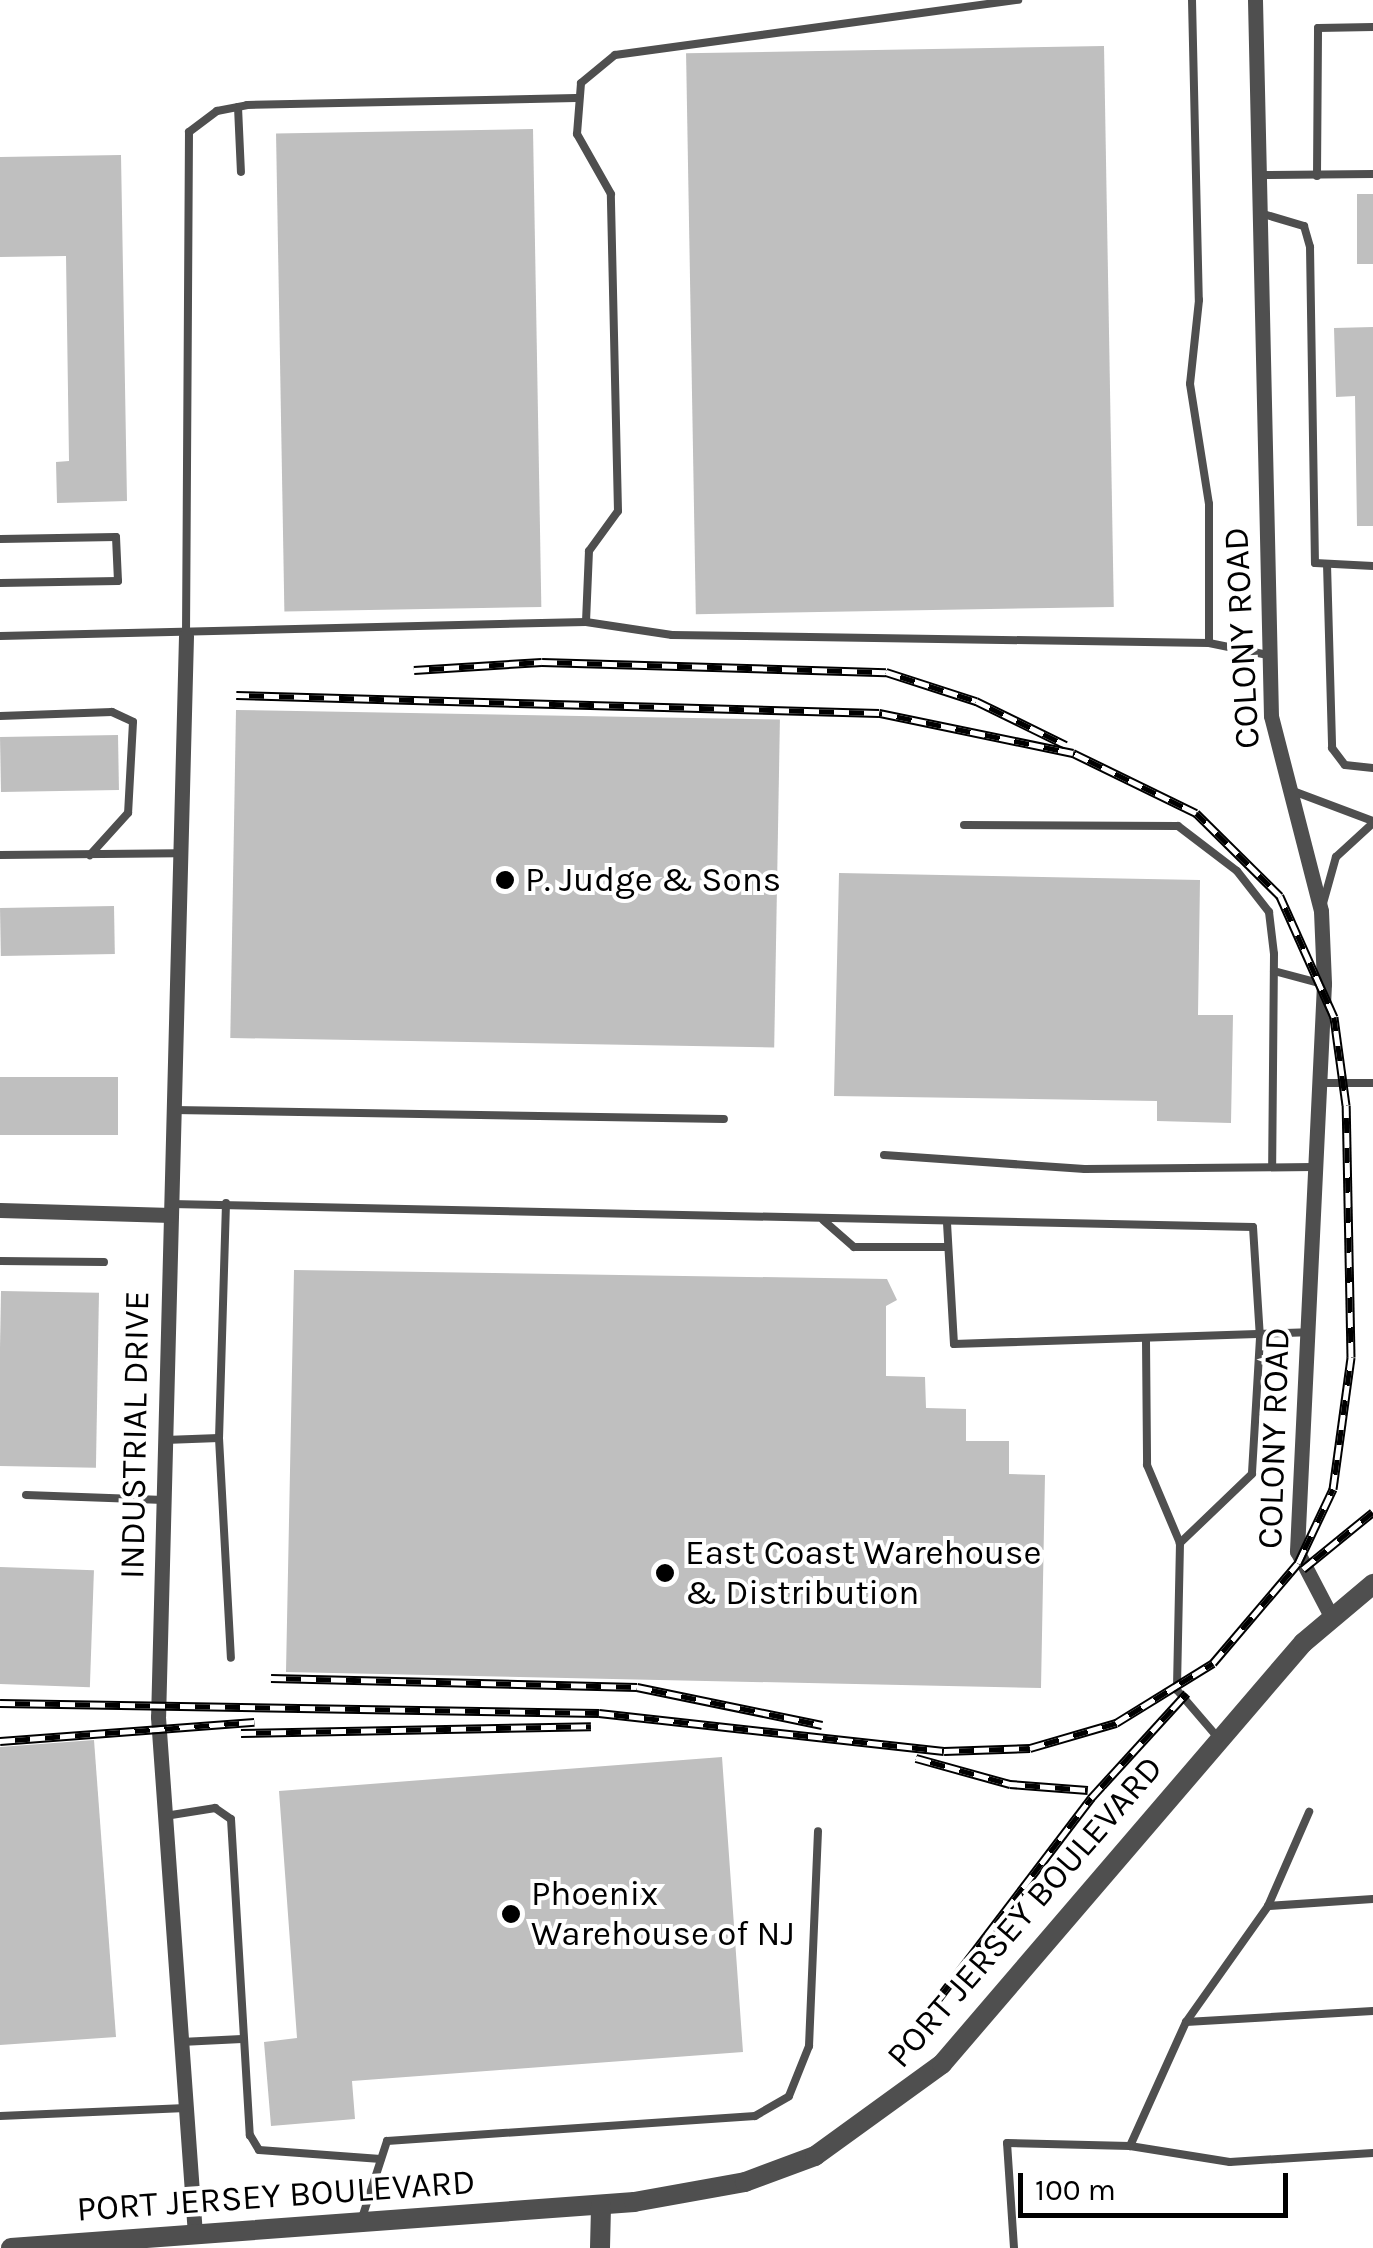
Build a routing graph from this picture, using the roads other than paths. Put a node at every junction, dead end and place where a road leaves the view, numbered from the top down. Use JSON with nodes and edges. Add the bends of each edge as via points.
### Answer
{"nodes":[{"id":1,"x":1018,"y":0,"type":"edge"},
{"id":2,"x":1192,"y":0,"type":"edge"},
{"id":3,"x":1255,"y":0,"type":"edge"},
{"id":4,"x":1373,"y":26,"type":"edge"},
{"id":5,"x":576,"y":98,"type":"junction"},
{"id":6,"x":238,"y":107,"type":"junction"},
{"id":7,"x":242,"y":172,"type":"dead end"},
{"id":8,"x":1373,"y":174,"type":"edge"},
{"id":9,"x":1259,"y":175,"type":"junction"},
{"id":10,"x":1316,"y":176,"type":"junction"},
{"id":11,"x":1260,"y":213,"type":"junction"},
{"id":12,"x":0,"y":539,"type":"edge"},
{"id":13,"x":1327,"y":564,"type":"junction"},
{"id":14,"x":1373,"y":566,"type":"edge"},
{"id":15,"x":0,"y":584,"type":"edge"},
{"id":16,"x":586,"y":622,"type":"junction"},
{"id":17,"x":0,"y":636,"type":"edge"},
{"id":18,"x":186,"y":636,"type":"junction"},
{"id":19,"x":1209,"y":643,"type":"junction"},
{"id":20,"x":1270,"y":655,"type":"junction"},
{"id":21,"x":0,"y":716,"type":"edge"},
{"id":22,"x":1373,"y":768,"type":"edge"},
{"id":23,"x":1286,"y":789,"type":"junction"},
{"id":24,"x":1373,"y":822,"type":"edge"},
{"id":25,"x":964,"y":825,"type":"dead end"},
{"id":26,"x":178,"y":853,"type":"junction"},
{"id":27,"x":0,"y":855,"type":"edge"},
{"id":28,"x":90,"y":855,"type":"junction"},
{"id":29,"x":1321,"y":911,"type":"junction"},
{"id":30,"x":1274,"y":971,"type":"junction"},
{"id":31,"x":1324,"y":984,"type":"junction"},
{"id":32,"x":1320,"y":1082,"type":"junction"},
{"id":33,"x":1373,"y":1083,"type":"edge"},
{"id":34,"x":173,"y":1110,"type":"junction"},
{"id":35,"x":724,"y":1119,"type":"dead end"},
{"id":36,"x":884,"y":1154,"type":"dead end"},
{"id":37,"x":1272,"y":1166,"type":"junction"},
{"id":38,"x":1316,"y":1166,"type":"junction"},
{"id":39,"x":226,"y":1203,"type":"junction"},
{"id":40,"x":171,"y":1209,"type":"junction"},
{"id":41,"x":0,"y":1210,"type":"edge"},
{"id":42,"x":822,"y":1219,"type":"junction"},
{"id":43,"x":947,"y":1223,"type":"junction"},
{"id":44,"x":948,"y":1247,"type":"junction"},
{"id":45,"x":0,"y":1261,"type":"edge"},
{"id":46,"x":104,"y":1262,"type":"dead end"},
{"id":47,"x":1308,"y":1332,"type":"junction"},
{"id":48,"x":1260,"y":1338,"type":"junction"},
{"id":49,"x":1146,"y":1341,"type":"junction"},
{"id":50,"x":219,"y":1438,"type":"junction"},
{"id":51,"x":165,"y":1440,"type":"junction"},
{"id":52,"x":26,"y":1496,"type":"dead end"},
{"id":53,"x":164,"y":1500,"type":"junction"},
{"id":54,"x":1180,"y":1543,"type":"junction"},
{"id":55,"x":1373,"y":1584,"type":"edge"},
{"id":56,"x":1331,"y":1616,"type":"junction"},
{"id":57,"x":230,"y":1658,"type":"dead end"},
{"id":58,"x":1220,"y":1740,"type":"junction"},
{"id":59,"x":1309,"y":1812,"type":"dead end"},
{"id":60,"x":165,"y":1816,"type":"junction"},
{"id":61,"x":818,"y":1830,"type":"dead end"},
{"id":62,"x":1373,"y":1899,"type":"edge"},
{"id":63,"x":1268,"y":1906,"type":"junction"},
{"id":64,"x":1373,"y":2012,"type":"edge"},
{"id":65,"x":1186,"y":2022,"type":"junction"},
{"id":66,"x":242,"y":2039,"type":"junction"},
{"id":67,"x":181,"y":2042,"type":"junction"},
{"id":68,"x":186,"y":2108,"type":"junction"},
{"id":69,"x":0,"y":2116,"type":"edge"},
{"id":70,"x":1130,"y":2146,"type":"junction"},
{"id":71,"x":1373,"y":2154,"type":"edge"},
{"id":72,"x":381,"y":2159,"type":"junction"},
{"id":73,"x":600,"y":2206,"type":"junction"},
{"id":74,"x":361,"y":2223,"type":"junction"},
{"id":75,"x":195,"y":2242,"type":"edge"},
{"id":76,"x":12,"y":2248,"type":"edge"},
{"id":77,"x":600,"y":2248,"type":"edge"},
{"id":78,"x":1014,"y":2248,"type":"edge"}],
"edges":[{"from":1,"to":5,"type":"lane","via":[[615,55],[593,68]]},
{"from":2,"to":19,"type":"lane","via":[[1199,300],[1190,384],[1209,504]]},
{"from":3,"to":9,"type":"street","name":"COLONY ROAD"},
{"from":4,"to":10,"type":"lane","via":[[1318,28]]},
{"from":5,"to":6,"type":"lane"},
{"from":5,"to":16,"type":"lane","via":[[580,147],[610,194],[618,511],[589,551]]},
{"from":6,"to":7,"type":"lane"},
{"from":6,"to":18,"type":"lane","via":[[190,132],[185,164]]},
{"from":8,"to":10,"type":"lane"},
{"from":9,"to":10,"type":"lane"},
{"from":9,"to":11,"type":"street","name":"COLONY ROAD"},
{"from":11,"to":13,"type":"lane","via":[[1304,226],[1310,247],[1312,548],[1315,563]]},
{"from":11,"to":20,"type":"street","name":"COLONY ROAD"},
{"from":12,"to":15,"type":"lane","via":[[116,537],[118,581]]},
{"from":13,"to":14,"type":"lane"},
{"from":13,"to":22,"type":"lane","via":[[1332,748],[1345,765]]},
{"from":16,"to":18,"type":"lane"},
{"from":16,"to":19,"type":"lane","via":[[672,636]]},
{"from":17,"to":18,"type":"lane"},
{"from":18,"to":26,"type":"street","name":"INDUSTRIAL DRIVE"},
{"from":19,"to":20,"type":"lane"},
{"from":20,"to":23,"type":"street","name":"COLONY ROAD"},
{"from":21,"to":28,"type":"lane","via":[[112,712],[132,722],[128,813]]},
{"from":23,"to":24,"type":"lane"},
{"from":23,"to":29,"type":"street","name":"COLONY ROAD"},
{"from":24,"to":29,"type":"lane","via":[[1336,856]]},
{"from":25,"to":30,"type":"lane","via":[[1178,826],[1237,871],[1268,912]]},
{"from":26,"to":28,"type":"lane"},
{"from":26,"to":34,"type":"street","name":"INDUSTRIAL DRIVE"},
{"from":27,"to":28,"type":"lane"},
{"from":29,"to":31,"type":"street","name":"COLONY ROAD"},
{"from":30,"to":31,"type":"lane"},
{"from":30,"to":37,"type":"lane"},
{"from":31,"to":32,"type":"street","name":"COLONY ROAD"},
{"from":32,"to":33,"type":"lane"},
{"from":32,"to":38,"type":"street","name":"COLONY ROAD"},
{"from":34,"to":35,"type":"lane"},
{"from":34,"to":40,"type":"street","name":"INDUSTRIAL DRIVE"},
{"from":36,"to":37,"type":"lane","via":[[1085,1169]]},
{"from":37,"to":38,"type":"lane"},
{"from":38,"to":47,"type":"street","name":"COLONY ROAD"},
{"from":39,"to":40,"type":"lane"},
{"from":39,"to":42,"type":"lane"},
{"from":39,"to":50,"type":"lane"},
{"from":40,"to":41,"type":"street"},
{"from":40,"to":51,"type":"street","name":"INDUSTRIAL DRIVE"},
{"from":42,"to":43,"type":"lane"},
{"from":42,"to":44,"type":"lane","via":[[854,1247]]},
{"from":43,"to":44,"type":"lane"},
{"from":43,"to":48,"type":"lane","via":[[1254,1227]]},
{"from":44,"to":49,"type":"lane","via":[[954,1344]]},
{"from":45,"to":46,"type":"lane"},
{"from":47,"to":48,"type":"lane"},
{"from":47,"to":56,"type":"street","name":"COLONY ROAD","via":[[1298,1563]]},
{"from":48,"to":49,"type":"lane"},
{"from":48,"to":54,"type":"lane","via":[[1252,1474]]},
{"from":49,"to":54,"type":"lane","via":[[1147,1465]]},
{"from":50,"to":51,"type":"lane"},
{"from":50,"to":57,"type":"lane"},
{"from":51,"to":53,"type":"street","name":"INDUSTRIAL DRIVE"},
{"from":52,"to":53,"type":"lane"},
{"from":53,"to":60,"type":"street","name":"INDUSTRIAL DRIVE","via":[[158,1717]]},
{"from":54,"to":58,"type":"lane","via":[[1177,1690]]},
{"from":55,"to":56,"type":"street","name":"PORT JERSEY BOULEVARD"},
{"from":56,"to":58,"type":"street","name":"PORT JERSEY BOULEVARD"},
{"from":58,"to":73,"type":"street","name":"PORT JERSEY BOULEVARD","via":[[960,2044],[881,2116],[767,2175]]},
{"from":59,"to":63,"type":"lane"},
{"from":60,"to":66,"type":"lane","via":[[215,1808],[231,1819]]},
{"from":60,"to":67,"type":"street","name":"INDUSTRIAL DRIVE"},
{"from":61,"to":72,"type":"lane","via":[[809,2046],[789,2096],[755,2116],[386,2141]]},
{"from":62,"to":63,"type":"lane"},
{"from":63,"to":65,"type":"lane"},
{"from":64,"to":65,"type":"lane"},
{"from":65,"to":70,"type":"lane"},
{"from":66,"to":67,"type":"lane"},
{"from":66,"to":72,"type":"lane","via":[[259,2150]]},
{"from":67,"to":68,"type":"street","name":"INDUSTRIAL DRIVE"},
{"from":68,"to":69,"type":"lane"},
{"from":68,"to":75,"type":"street","name":"INDUSTRIAL DRIVE"},
{"from":70,"to":71,"type":"lane","via":[[1230,2162]]},
{"from":70,"to":78,"type":"lane","via":[[1007,2143]]},
{"from":72,"to":74,"type":"lane"},
{"from":73,"to":74,"type":"street","name":"PORT JERSEY BOULEVARD"},
{"from":73,"to":77,"type":"street"},
{"from":74,"to":75,"type":"street","name":"PORT JERSEY BOULEVARD"},
{"from":75,"to":76,"type":"street","name":"PORT JERSEY BOULEVARD"}]}
